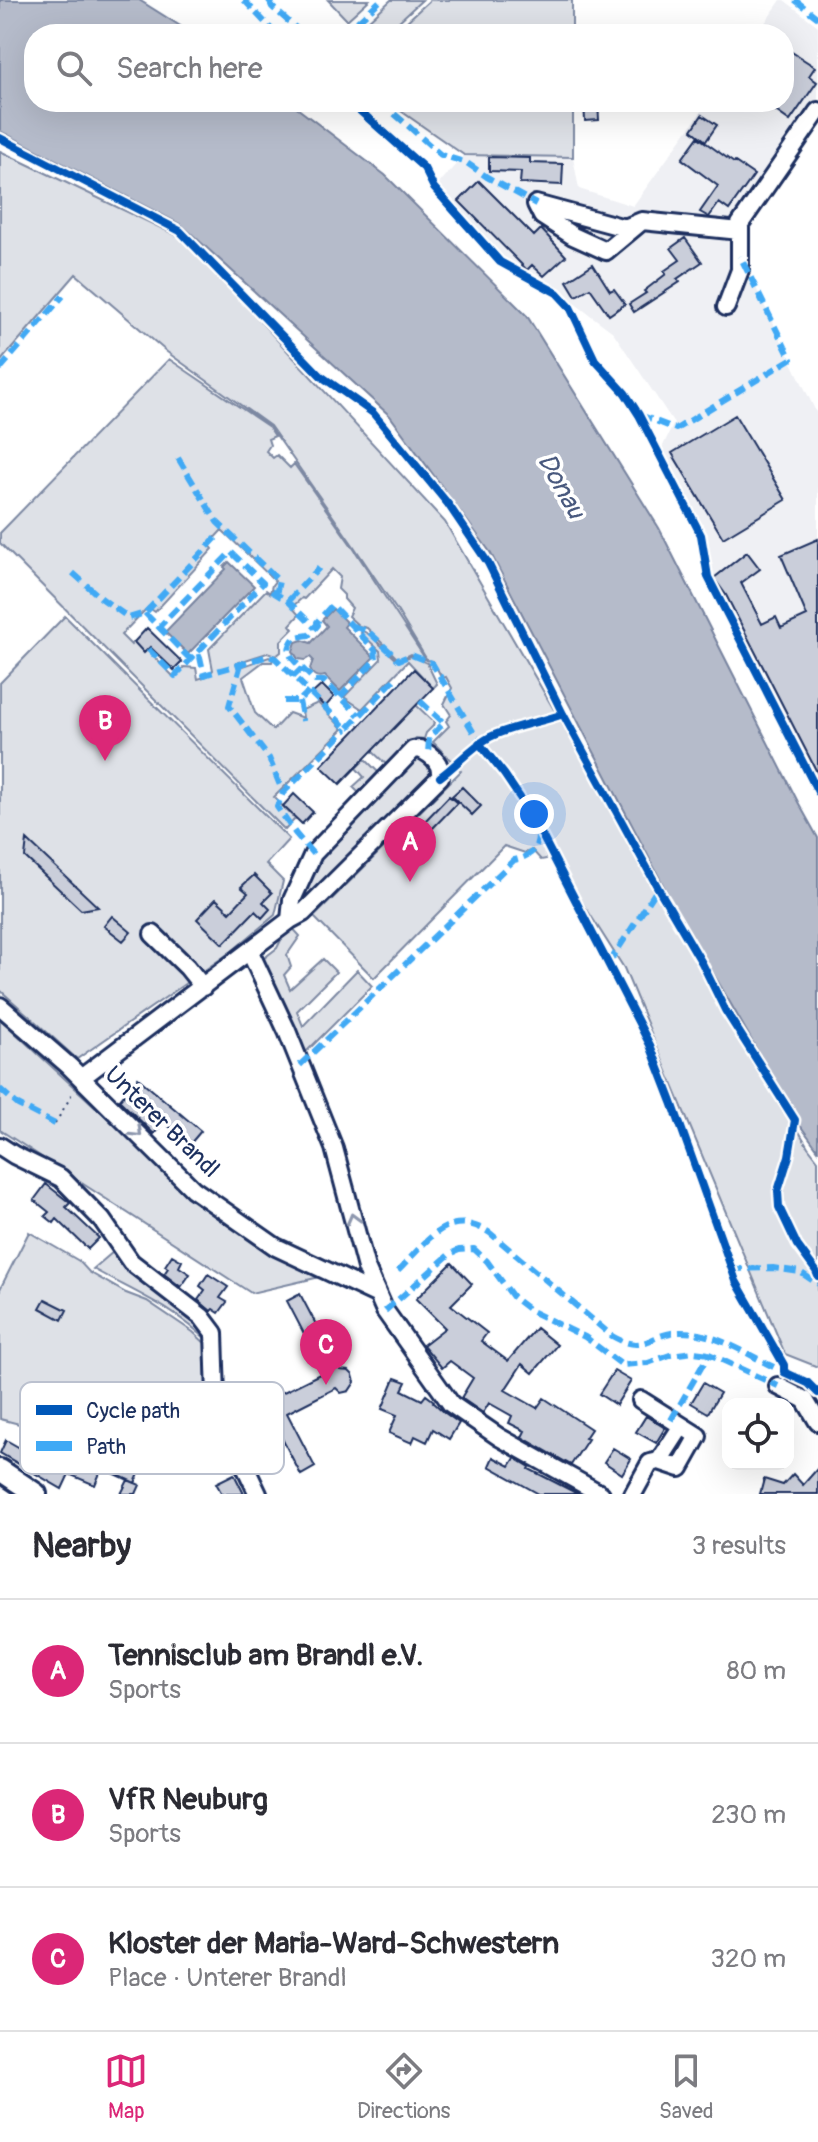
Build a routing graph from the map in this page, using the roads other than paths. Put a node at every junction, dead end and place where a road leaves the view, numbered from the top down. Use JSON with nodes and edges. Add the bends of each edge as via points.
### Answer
{"nodes":[{"id":1,"x":818,"y":111,"type":"edge"},
{"id":2,"x":642,"y":221,"type":"junction"},
{"id":3,"x":740,"y":231,"type":"junction"},
{"id":4,"x":726,"y":307,"type":"dead end"},
{"id":5,"x":290,"y":920,"type":"junction"},
{"id":6,"x":153,"y":934,"type":"dead end"},
{"id":7,"x":250,"y":952,"type":"junction"},
{"id":8,"x":203,"y":987,"type":"junction"},
{"id":9,"x":0,"y":1006,"type":"edge"},
{"id":10,"x":75,"y":1072,"type":"junction"},
{"id":11,"x":0,"y":1146,"type":"edge"},
{"id":12,"x":376,"y":1294,"type":"junction"},
{"id":13,"x":216,"y":1382,"type":"edge"},
{"id":14,"x":778,"y":1386,"type":"dead end"},
{"id":15,"x":641,"y":1400,"type":"dead end"},
{"id":16,"x":818,"y":1422,"type":"edge"},
{"id":17,"x":0,"y":1470,"type":"edge"},
{"id":18,"x":249,"y":1474,"type":"edge"},
{"id":19,"x":36,"y":1494,"type":"edge"},
{"id":20,"x":258,"y":1494,"type":"edge"},
{"id":21,"x":601,"y":1494,"type":"edge"},
{"id":22,"x":633,"y":1494,"type":"edge"}],
"edges":[{"from":1,"to":3,"type":"street"},
{"from":2,"to":2,"type":"street","via":[[625,228],[536,204],[542,216],[606,251]]},
{"from":2,"to":3,"type":"street"},
{"from":3,"to":4,"type":"street","via":[[740,270]]},
{"from":5,"to":5,"type":"street","via":[[440,777],[438,763],[428,754],[413,750],[313,854],[292,900]]},
{"from":5,"to":7,"type":"street"},
{"from":6,"to":8,"type":"street"},
{"from":7,"to":8,"type":"street"},
{"from":12,"to":7,"type":"street","one_way":true,"via":[[334,1148]]},
{"from":8,"to":10,"type":"street"},
{"from":9,"to":10,"type":"street","name":"Unterer Brandl"},
{"from":10,"to":12,"type":"street","name":"Unterer Brandl","one_way":true,"via":[[193,1189],[276,1247]]},
{"from":11,"to":13,"type":"street","via":[[61,1178],[102,1220],[131,1262],[202,1317],[214,1333]]},
{"from":12,"to":21,"type":"street","via":[[451,1404]]},
{"from":14,"to":16,"type":"street","via":[[805,1400]]},
{"from":15,"to":22,"type":"street","via":[[698,1436],[680,1468],[650,1463]]},
{"from":17,"to":19,"type":"main road"},
{"from":18,"to":20,"type":"street"}]}
